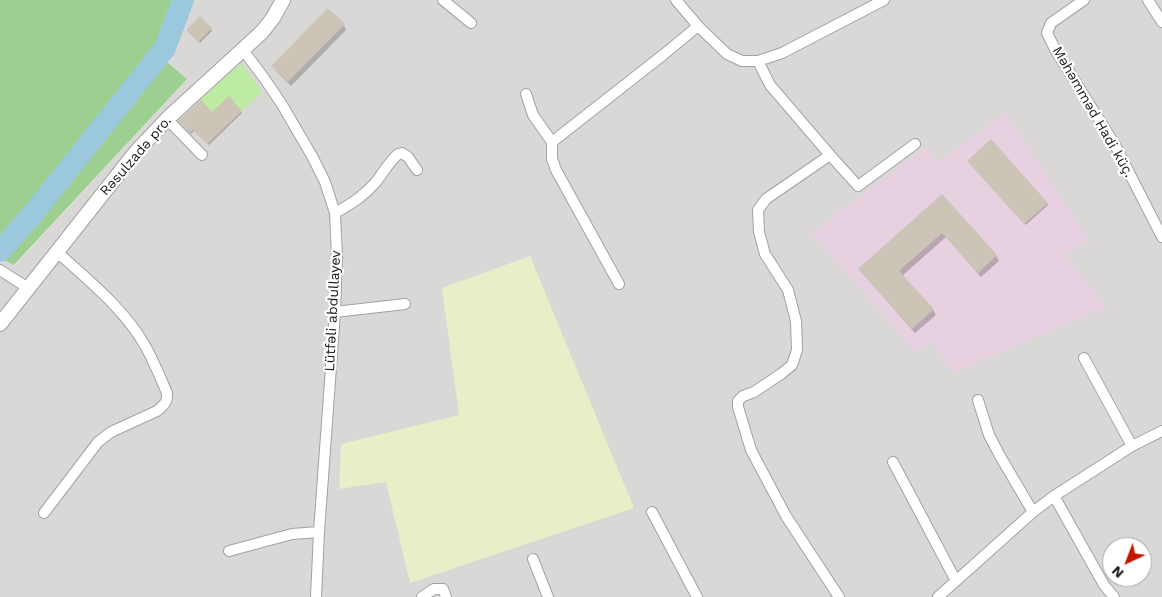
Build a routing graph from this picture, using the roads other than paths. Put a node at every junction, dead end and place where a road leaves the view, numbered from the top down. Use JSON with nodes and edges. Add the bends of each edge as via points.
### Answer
{"nodes":[{"id":1,"x":283,"y":0,"type":"edge"},
{"id":2,"x":443,"y":0,"type":"edge"},
{"id":3,"x":676,"y":0,"type":"edge"},
{"id":4,"x":884,"y":0,"type":"edge"},
{"id":5,"x":1084,"y":0,"type":"edge"},
{"id":6,"x":1148,"y":0,"type":"edge"},
{"id":7,"x":1162,"y":22,"type":"edge"},
{"id":8,"x":471,"y":23,"type":"dead end"},
{"id":9,"x":698,"y":26,"type":"junction"},
{"id":10,"x":243,"y":50,"type":"junction"},
{"id":11,"x":758,"y":61,"type":"junction"},
{"id":12,"x":526,"y":94,"type":"dead end"},
{"id":13,"x":166,"y":119,"type":"junction"},
{"id":14,"x":552,"y":142,"type":"junction"},
{"id":15,"x":915,"y":144,"type":"dead end"},
{"id":16,"x":202,"y":155,"type":"dead end"},
{"id":17,"x":830,"y":155,"type":"junction"},
{"id":18,"x":417,"y":170,"type":"dead end"},
{"id":19,"x":335,"y":213,"type":"junction"},
{"id":20,"x":1162,"y":237,"type":"edge"},
{"id":21,"x":58,"y":252,"type":"junction"},
{"id":22,"x":0,"y":270,"type":"edge"},
{"id":23,"x":619,"y":284,"type":"dead end"},
{"id":24,"x":28,"y":288,"type":"junction"},
{"id":25,"x":405,"y":304,"type":"dead end"},
{"id":26,"x":335,"y":312,"type":"junction"},
{"id":27,"x":0,"y":324,"type":"edge"},
{"id":28,"x":1084,"y":358,"type":"dead end"},
{"id":29,"x":978,"y":400,"type":"dead end"},
{"id":30,"x":1162,"y":431,"type":"edge"},
{"id":31,"x":1132,"y":446,"type":"junction"},
{"id":32,"x":893,"y":462,"type":"dead end"},
{"id":33,"x":1054,"y":496,"type":"junction"},
{"id":34,"x":652,"y":512,"type":"dead end"},
{"id":35,"x":1034,"y":512,"type":"junction"},
{"id":36,"x":44,"y":513,"type":"dead end"},
{"id":37,"x":319,"y":532,"type":"junction"},
{"id":38,"x":229,"y":551,"type":"dead end"},
{"id":39,"x":533,"y":559,"type":"dead end"},
{"id":40,"x":956,"y":581,"type":"junction"},
{"id":41,"x":316,"y":597,"type":"edge"},
{"id":42,"x":422,"y":597,"type":"edge"},
{"id":43,"x":446,"y":597,"type":"edge"},
{"id":44,"x":548,"y":597,"type":"edge"},
{"id":45,"x":697,"y":597,"type":"edge"},
{"id":46,"x":839,"y":597,"type":"edge"},
{"id":47,"x":938,"y":597,"type":"edge"},
{"id":48,"x":1114,"y":597,"type":"edge"}],
"edges":[{"from":1,"to":10,"type":"street","name":"Rəsulzadə pro.","via":[[262,32]]},
{"from":2,"to":8,"type":"street"},
{"from":3,"to":9,"type":"street"},
{"from":4,"to":11,"type":"street","via":[[782,53]]},
{"from":5,"to":20,"type":"street","name":"Məhəmməd Hadi küç.","via":[[1051,23],[1047,33],[1115,145]]},
{"from":6,"to":7,"type":"street"},
{"from":9,"to":11,"type":"street","via":[[727,54],[742,60]]},
{"from":9,"to":14,"type":"street"},
{"from":10,"to":13,"type":"street","name":"Rəsulzadə pro."},
{"from":10,"to":19,"type":"street","name":"Lütfəli abdullayev","via":[[281,103],[312,156]]},
{"from":11,"to":17,"type":"street","via":[[770,85]]},
{"from":12,"to":14,"type":"street","via":[[533,115]]},
{"from":13,"to":16,"type":"street"},
{"from":13,"to":21,"type":"street","name":"Rəsulzadə pro.","via":[[135,153]]},
{"from":14,"to":23,"type":"street","via":[[556,170]]},
{"from":15,"to":17,"type":"street","via":[[858,186]]},
{"from":17,"to":46,"type":"street","via":[[766,199],[758,210],[759,232],[766,254],[788,290],[796,321],[797,350],[792,364],[754,392],[743,396],[738,407],[751,450],[786,516]]},
{"from":18,"to":19,"type":"street","via":[[408,157],[398,154],[363,196]]},
{"from":19,"to":26,"type":"street","name":"Lütfəli abdullayev"},
{"from":21,"to":24,"type":"street","name":"Rəsulzadə pro."},
{"from":21,"to":36,"type":"street","via":[[119,310],[134,329],[145,344],[168,400],[158,411],[110,432],[98,442]]},
{"from":22,"to":24,"type":"street"},
{"from":24,"to":27,"type":"street","name":"Rəsulzadə pro."},
{"from":25,"to":26,"type":"street"},
{"from":26,"to":37,"type":"street","name":"Lütfəli abdullayev"},
{"from":28,"to":31,"type":"street"},
{"from":29,"to":35,"type":"street","via":[[1000,456]]},
{"from":30,"to":31,"type":"street"},
{"from":31,"to":33,"type":"street"},
{"from":32,"to":40,"type":"street"},
{"from":33,"to":35,"type":"street"},
{"from":33,"to":48,"type":"street"},
{"from":34,"to":45,"type":"street"},
{"from":35,"to":40,"type":"street"},
{"from":37,"to":38,"type":"street","via":[[292,534]]},
{"from":37,"to":41,"type":"street","name":"Lütfəli abdullayev"},
{"from":39,"to":44,"type":"street"},
{"from":40,"to":47,"type":"street"},
{"from":42,"to":43,"type":"street","via":[[434,589],[443,589]]}]}
